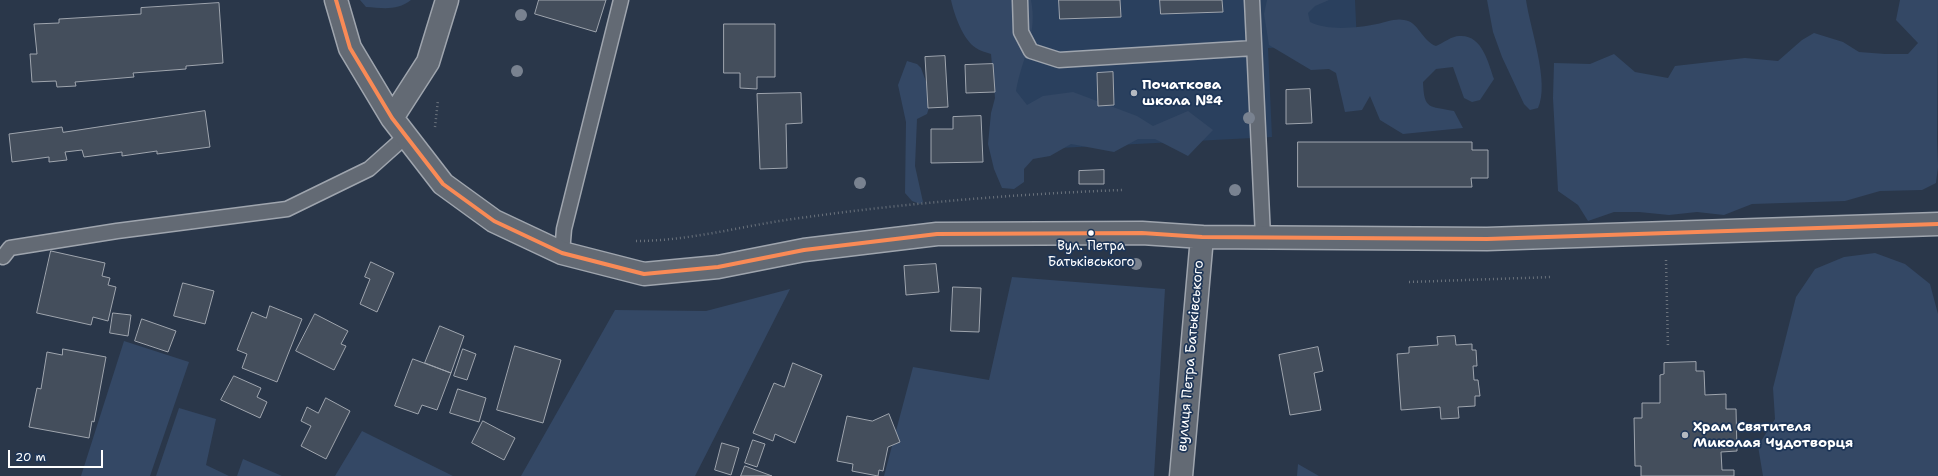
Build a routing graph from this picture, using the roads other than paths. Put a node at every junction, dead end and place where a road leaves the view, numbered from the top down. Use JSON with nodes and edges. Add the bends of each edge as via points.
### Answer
{"nodes":[{"id":1,"x":336,"y":0,"type":"edge"},
{"id":2,"x":447,"y":0,"type":"edge"},
{"id":3,"x":621,"y":0,"type":"edge"},
{"id":4,"x":1020,"y":0,"type":"edge"},
{"id":5,"x":1252,"y":0,"type":"edge"},
{"id":6,"x":1254,"y":48,"type":"junction"},
{"id":7,"x":392,"y":118,"type":"junction"},
{"id":8,"x":406,"y":136,"type":"junction"},
{"id":9,"x":1938,"y":224,"type":"edge"},
{"id":10,"x":1202,"y":237,"type":"junction"},
{"id":11,"x":1263,"y":237,"type":"junction"},
{"id":12,"x":562,"y":253,"type":"junction"},
{"id":13,"x":3,"y":257,"type":"dead end"},
{"id":14,"x":1181,"y":476,"type":"edge"}],
"edges":[{"from":1,"to":7,"type":"street","via":[[350,48]]},
{"from":2,"to":7,"type":"street","via":[[428,62]]},
{"from":3,"to":12,"type":"lane","via":[[564,229]]},
{"from":4,"to":6,"type":"lane","via":[[1021,32],[1031,51],[1059,60]]},
{"from":5,"to":6,"type":"lane"},
{"from":6,"to":11,"type":"lane"},
{"from":7,"to":8,"type":"street"},
{"from":8,"to":12,"type":"street","via":[[443,184],[494,221]]},
{"from":8,"to":13,"type":"lane","via":[[369,169],[287,209],[10,248]]},
{"from":9,"to":11,"type":"street","via":[[1487,239]]},
{"from":10,"to":11,"type":"street"},
{"from":10,"to":12,"type":"street","via":[[1142,233],[937,234],[804,250],[718,267],[644,274]]},
{"from":10,"to":14,"type":"street","name":"вулиця Петра Батьківського"}]}
